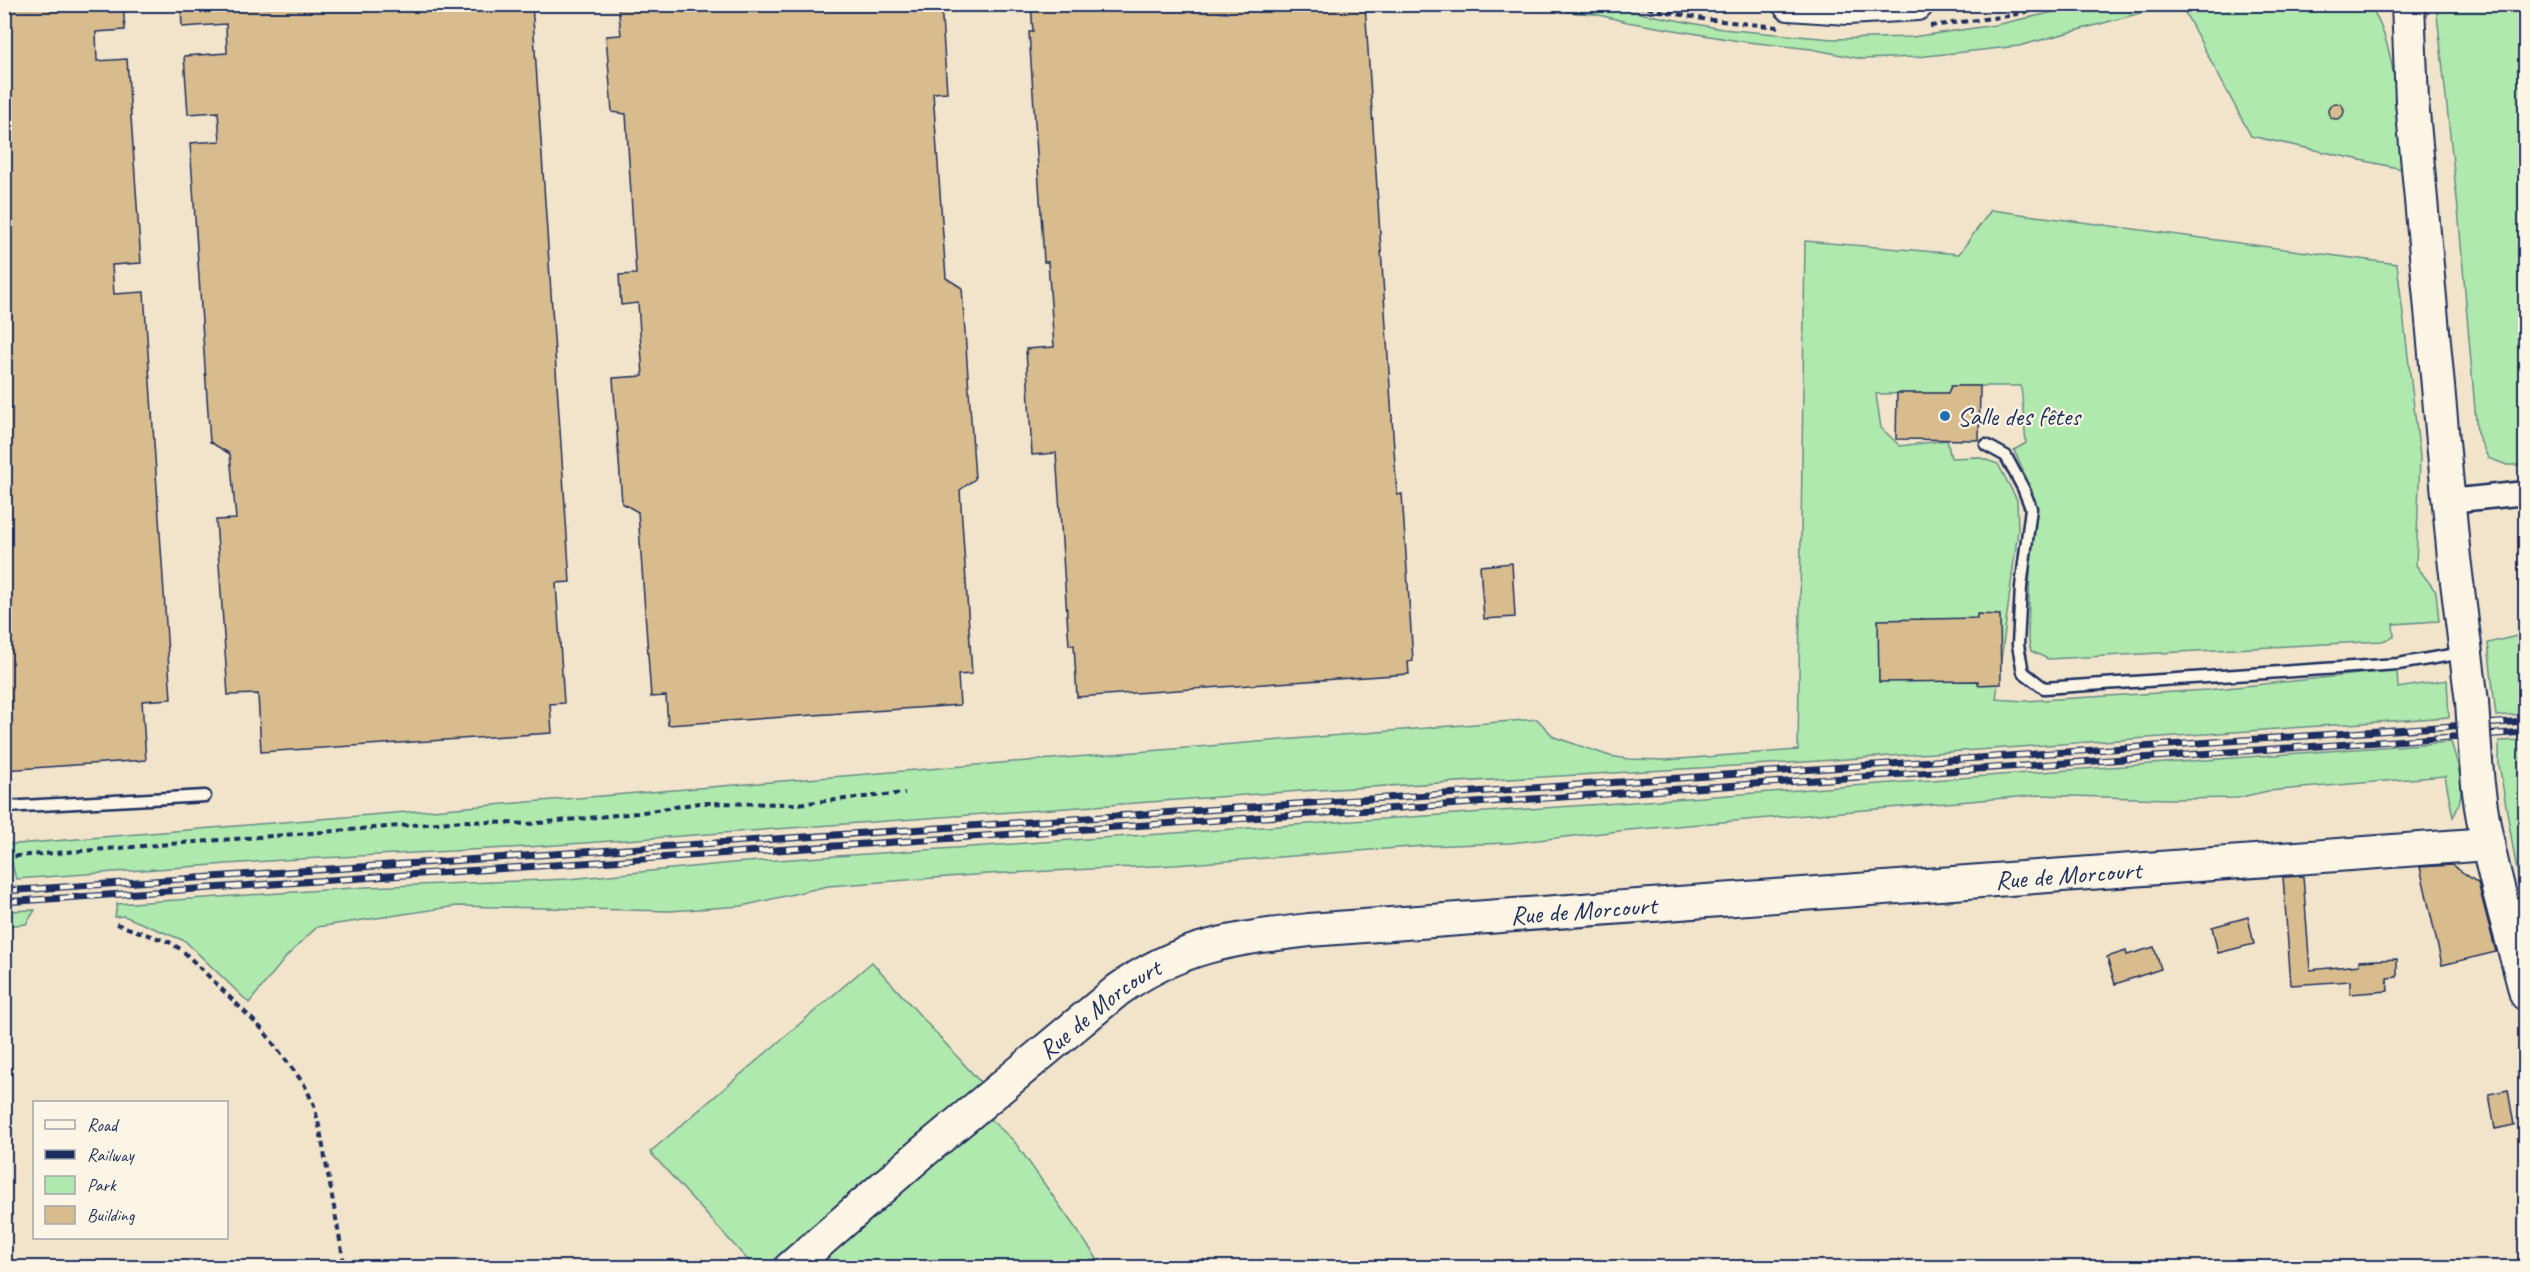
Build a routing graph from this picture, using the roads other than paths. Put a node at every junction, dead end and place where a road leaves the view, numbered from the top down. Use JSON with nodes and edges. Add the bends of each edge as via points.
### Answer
{"nodes":[{"id":1,"x":1789,"y":4,"type":"edge"},
{"id":2,"x":1917,"y":4,"type":"edge"},
{"id":3,"x":2385,"y":4,"type":"edge"},
{"id":4,"x":2408,"y":4,"type":"edge"},
{"id":5,"x":2412,"y":100,"type":"junction"},
{"id":6,"x":1986,"y":445,"type":"dead end"},
{"id":7,"x":2526,"y":493,"type":"edge"},
{"id":8,"x":2449,"y":501,"type":"junction"},
{"id":9,"x":2467,"y":652,"type":"junction"},
{"id":10,"x":205,"y":796,"type":"dead end"},
{"id":11,"x":4,"y":807,"type":"edge"},
{"id":12,"x":2488,"y":844,"type":"junction"},
{"id":13,"x":2526,"y":994,"type":"edge"},
{"id":14,"x":790,"y":1268,"type":"edge"}],
"edges":[{"from":1,"to":2,"type":"street","via":[[1848,8]]},
{"from":3,"to":5,"type":"street","via":[[2392,17]]},
{"from":4,"to":5,"type":"street"},
{"from":5,"to":8,"type":"street"},
{"from":6,"to":9,"type":"lane","via":[[2006,456],[2031,508],[2018,645],[2023,672],[2044,688],[2398,664]]},
{"from":7,"to":8,"type":"street"},
{"from":8,"to":9,"type":"street"},
{"from":9,"to":12,"type":"street","bridge":true,"via":[[2478,796]]},
{"from":10,"to":11,"type":"lane"},
{"from":12,"to":13,"type":"street"},
{"from":12,"to":14,"type":"street","name":"Rue de Morcourt","via":[[1309,930],[1211,944],[1182,953],[1118,990]]}]}
